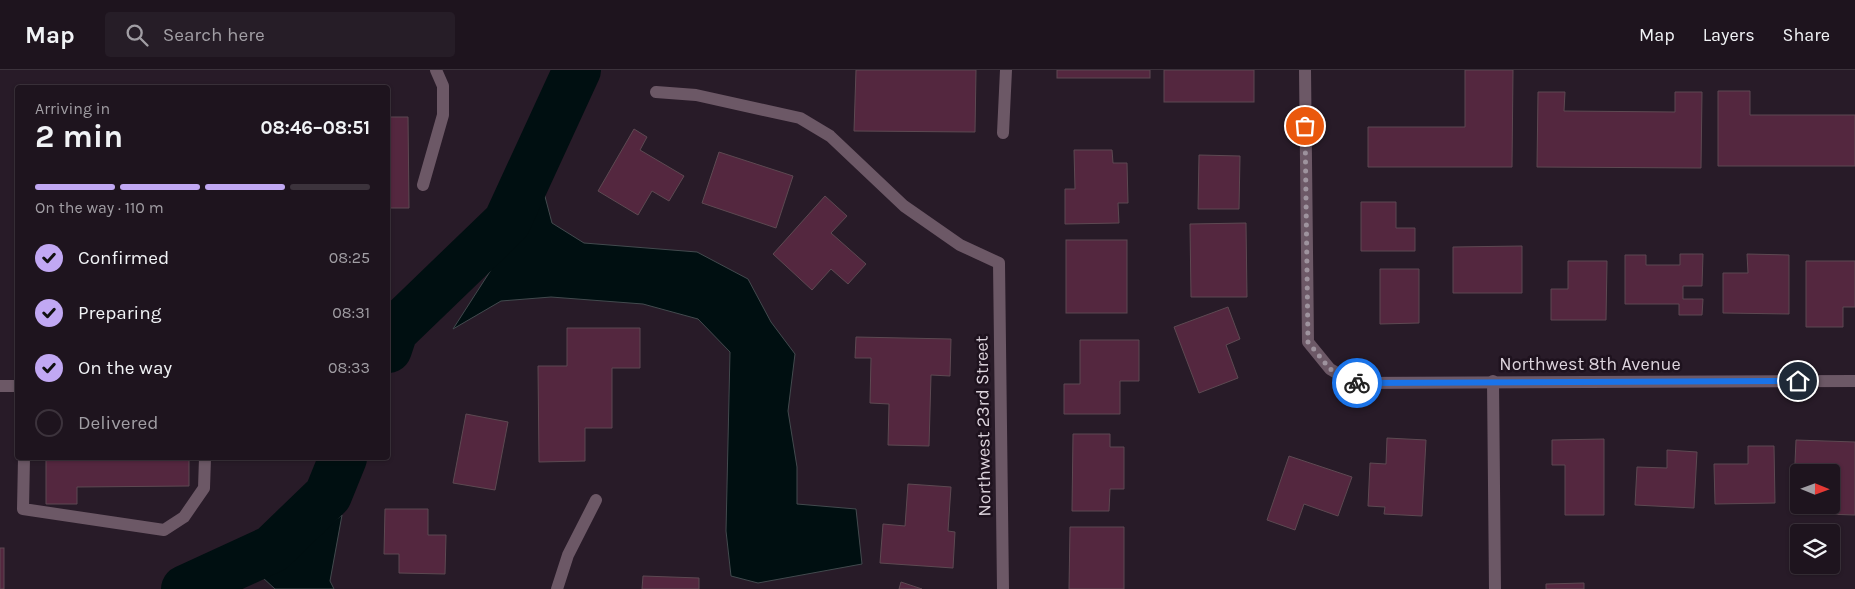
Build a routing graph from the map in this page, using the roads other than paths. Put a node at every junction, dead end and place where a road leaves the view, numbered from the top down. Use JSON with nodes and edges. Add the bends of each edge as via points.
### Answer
{"nodes":[{"id":1,"x":436,"y":70,"type":"edge"},
{"id":2,"x":1006,"y":70,"type":"edge"},
{"id":3,"x":1305,"y":70,"type":"edge"},
{"id":4,"x":656,"y":92,"type":"dead end"},
{"id":5,"x":1003,"y":133,"type":"dead end"},
{"id":6,"x":423,"y":185,"type":"dead end"},
{"id":7,"x":1493,"y":381,"type":"junction"},
{"id":8,"x":1855,"y":381,"type":"edge"},
{"id":9,"x":0,"y":386,"type":"edge"},
{"id":10,"x":15,"y":386,"type":"edge"},
{"id":11,"x":24,"y":460,"type":"edge"},
{"id":12,"x":205,"y":460,"type":"edge"},
{"id":13,"x":596,"y":500,"type":"dead end"},
{"id":14,"x":557,"y":589,"type":"edge"},
{"id":15,"x":1003,"y":589,"type":"edge"},
{"id":16,"x":1495,"y":589,"type":"edge"}],
"edges":[{"from":1,"to":6,"type":"street","via":[[443,86],[443,114]]},
{"from":2,"to":5,"type":"street"},
{"from":3,"to":7,"type":"street","name":"Northwest 8th Avenue","via":[[1308,342],[1330,369],[1354,383]]},
{"from":4,"to":15,"type":"street","name":"Northwest 23rd Street","via":[[696,95],[800,118],[830,136],[904,206],[960,246],[999,263]]},
{"from":7,"to":8,"type":"street","name":"Northwest 8th Avenue"},
{"from":7,"to":16,"type":"street"},
{"from":9,"to":10,"type":"street"},
{"from":11,"to":12,"type":"street","via":[[23,509],[164,530],[184,516],[204,488]]},
{"from":13,"to":14,"type":"street","via":[[568,555]]}]}
